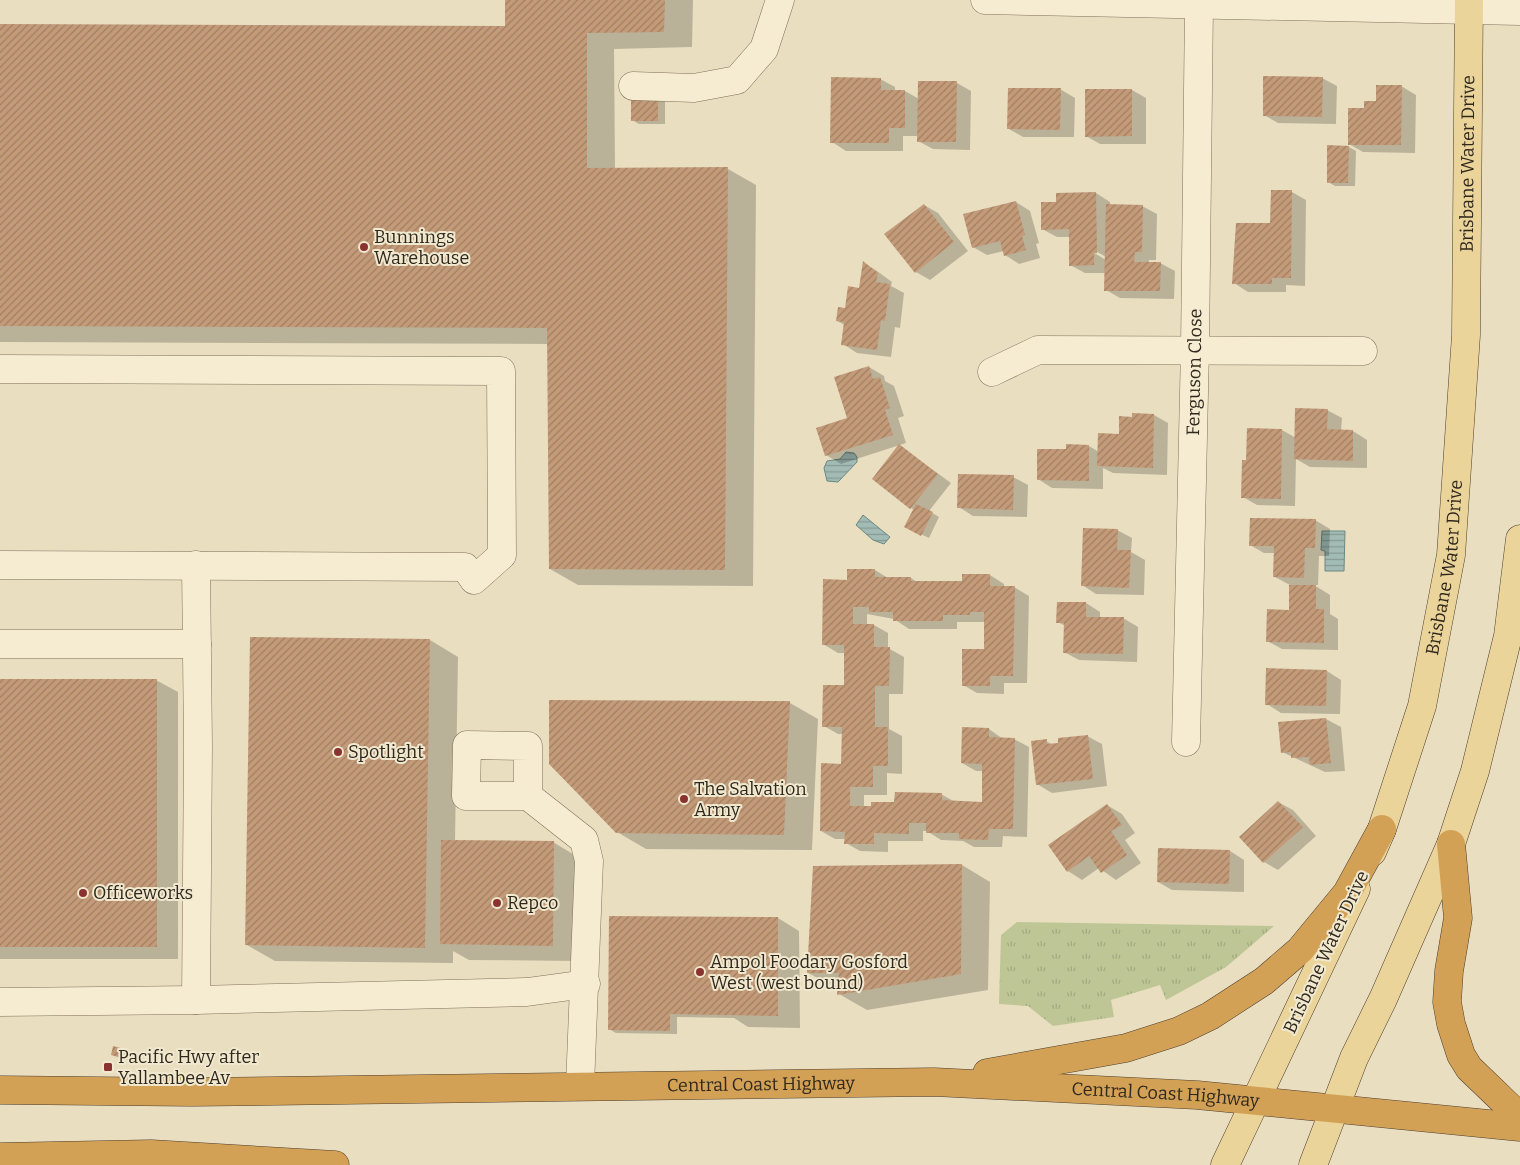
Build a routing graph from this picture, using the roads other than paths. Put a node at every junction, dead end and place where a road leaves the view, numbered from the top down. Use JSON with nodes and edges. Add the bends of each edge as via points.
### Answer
{"nodes":[{"id":1,"x":780,"y":0,"type":"edge"},
{"id":2,"x":985,"y":0,"type":"edge"},
{"id":3,"x":1167,"y":2,"type":"edge"},
{"id":4,"x":1198,"y":4,"type":"junction"},
{"id":5,"x":1468,"y":4,"type":"edge"},
{"id":6,"x":1520,"y":11,"type":"edge"},
{"id":7,"x":633,"y":86,"type":"dead end"},
{"id":8,"x":1195,"y":349,"type":"junction"},
{"id":9,"x":1363,"y":352,"type":"dead end"},
{"id":10,"x":0,"y":369,"type":"edge"},
{"id":11,"x":992,"y":372,"type":"dead end"},
{"id":12,"x":1520,"y":539,"type":"edge"},
{"id":13,"x":0,"y":565,"type":"edge"},
{"id":14,"x":196,"y":565,"type":"junction"},
{"id":15,"x":0,"y":644,"type":"edge"},
{"id":16,"x":197,"y":644,"type":"junction"},
{"id":17,"x":1186,"y":742,"type":"dead end"},
{"id":18,"x":528,"y":796,"type":"dead end"},
{"id":19,"x":1382,"y":829,"type":"junction"},
{"id":20,"x":1451,"y":844,"type":"junction"},
{"id":21,"x":586,"y":984,"type":"junction"},
{"id":22,"x":526,"y":992,"type":"junction"},
{"id":23,"x":196,"y":1000,"type":"junction"},
{"id":24,"x":0,"y":1002,"type":"edge"},
{"id":25,"x":583,"y":1022,"type":"junction"},
{"id":26,"x":934,"y":1082,"type":"junction"},
{"id":27,"x":580,"y":1086,"type":"junction"},
{"id":28,"x":0,"y":1090,"type":"edge"},
{"id":29,"x":1257,"y":1101,"type":"junction"},
{"id":30,"x":1335,"y":1108,"type":"junction"},
{"id":31,"x":1520,"y":1117,"type":"edge"},
{"id":32,"x":1520,"y":1127,"type":"edge"},
{"id":33,"x":55,"y":1156,"type":"junction"},
{"id":34,"x":0,"y":1157,"type":"edge"},
{"id":35,"x":27,"y":1165,"type":"edge"},
{"id":36,"x":335,"y":1165,"type":"edge"},
{"id":37,"x":1225,"y":1165,"type":"edge"},
{"id":38,"x":1313,"y":1165,"type":"edge"}],
"edges":[{"from":1,"to":7,"type":"street","via":[[764,49],[737,80],[694,88]]},
{"from":2,"to":3,"type":"street"},
{"from":3,"to":4,"type":"street"},
{"from":4,"to":5,"type":"street"},
{"from":4,"to":8,"type":"street","name":"Ferguson Close"},
{"from":5,"to":6,"type":"street"},
{"from":5,"to":19,"type":"main road","name":"Brisbane Water Drive","via":[[1466,335],[1451,556],[1422,706]]},
{"from":8,"to":9,"type":"street"},
{"from":8,"to":11,"type":"street","via":[[1038,350]]},
{"from":8,"to":17,"type":"street","name":"Ferguson Close"},
{"from":10,"to":14,"type":"street","via":[[501,371],[502,555],[474,580],[465,567]]},
{"from":12,"to":20,"type":"main road","via":[[1508,636],[1475,771]]},
{"from":13,"to":14,"type":"street"},
{"from":14,"to":16,"type":"street"},
{"from":15,"to":16,"type":"street"},
{"from":16,"to":23,"type":"street"},
{"from":18,"to":21,"type":"street","via":[[584,840],[589,861]]},
{"from":19,"to":26,"type":"highway","via":[[1347,893],[1300,950],[1264,981],[1210,1016],[1178,1031],[1126,1048]]},
{"from":19,"to":29,"type":"main road","name":"Brisbane Water Drive"},
{"from":20,"to":30,"type":"main road","via":[[1354,1058]]},
{"from":20,"to":31,"type":"highway","via":[[1458,918],[1449,971],[1447,1002],[1451,1024],[1468,1068]]},
{"from":21,"to":22,"type":"street"},
{"from":21,"to":25,"type":"street"},
{"from":22,"to":23,"type":"street"},
{"from":22,"to":25,"type":"street"},
{"from":23,"to":24,"type":"street"},
{"from":25,"to":27,"type":"street"},
{"from":26,"to":27,"type":"highway","name":"Central Coast Highway"},
{"from":26,"to":29,"type":"highway","name":"Central Coast Highway","via":[[1198,1095]]},
{"from":27,"to":28,"type":"highway","name":"Central Coast Highway","via":[[192,1092]]},
{"from":29,"to":30,"type":"highway","name":"Central Coast Highway"},
{"from":29,"to":37,"type":"main road","name":"Brisbane Water Drive"},
{"from":30,"to":32,"type":"highway","name":"Central Coast Highway"},
{"from":30,"to":38,"type":"main road"},
{"from":33,"to":34,"type":"highway"},
{"from":33,"to":35,"type":"street"},
{"from":33,"to":36,"type":"highway","via":[[151,1154]]}]}
